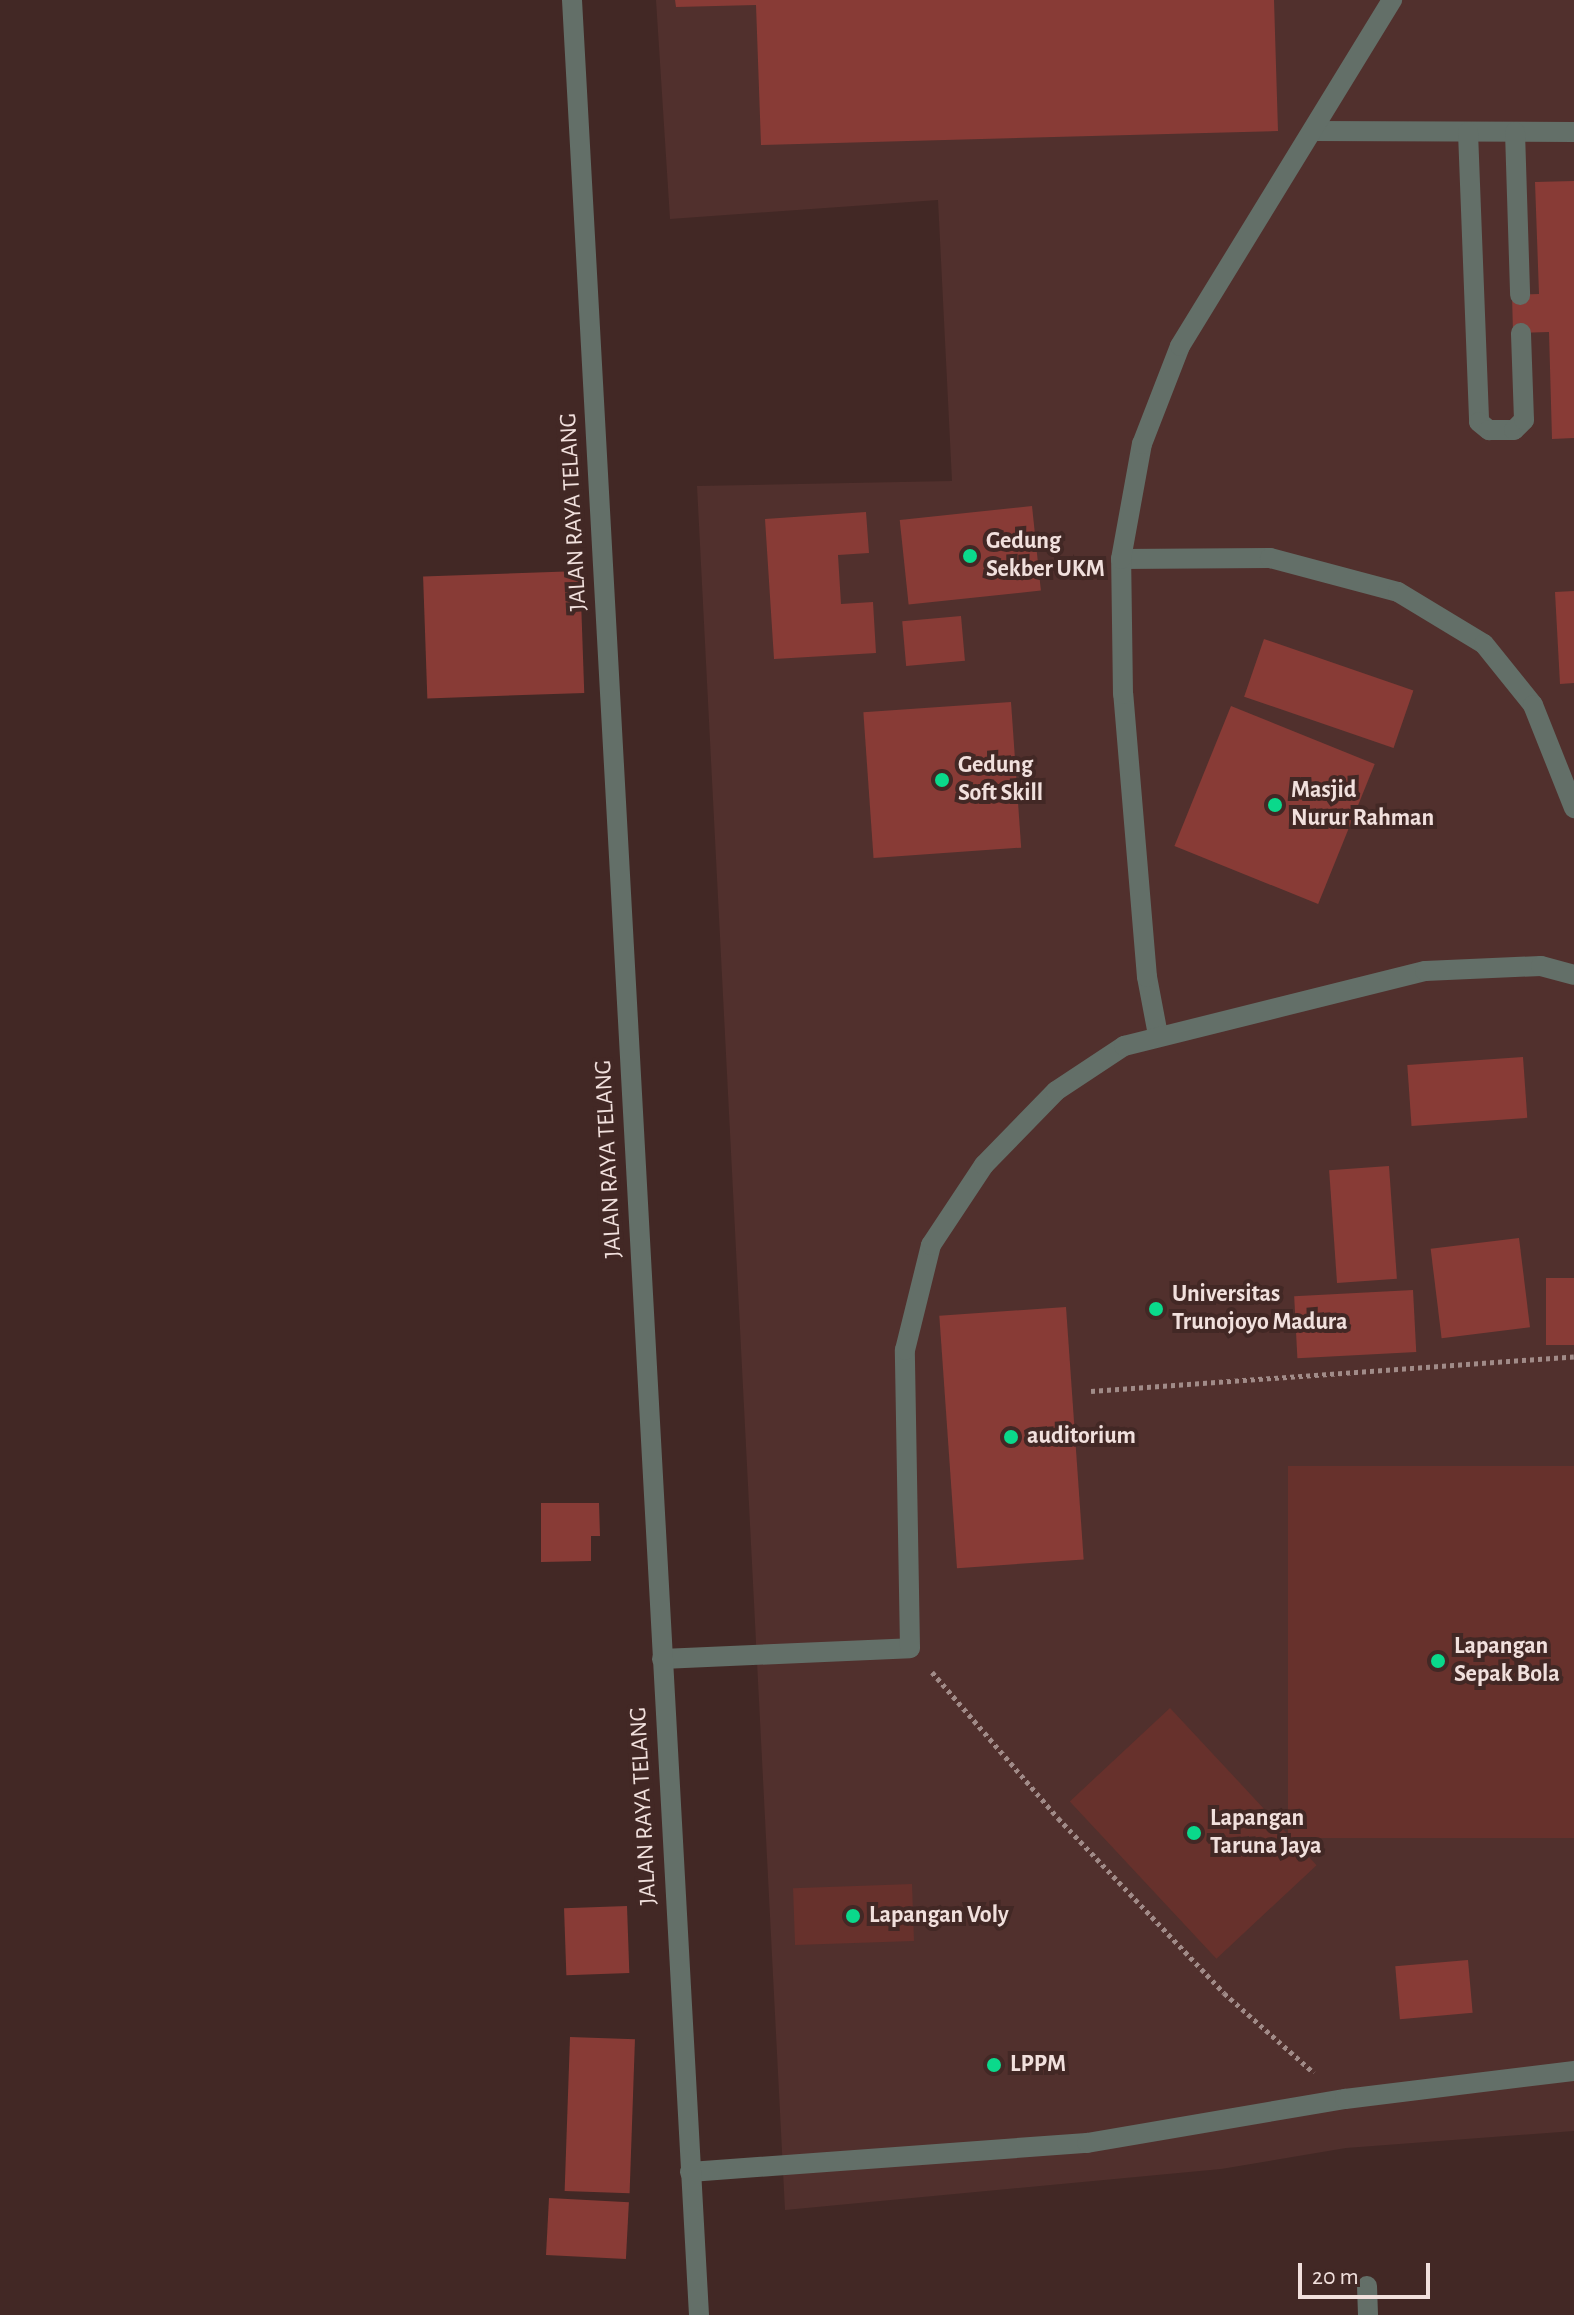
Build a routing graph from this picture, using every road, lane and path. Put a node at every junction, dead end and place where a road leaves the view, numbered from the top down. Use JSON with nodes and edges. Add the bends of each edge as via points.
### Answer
{"nodes":[{"id":1,"x":572,"y":0,"type":"edge"},
{"id":2,"x":1392,"y":0,"type":"edge"},
{"id":3,"x":1313,"y":131,"type":"junction"},
{"id":4,"x":1468,"y":132,"type":"junction"},
{"id":5,"x":1515,"y":132,"type":"junction"},
{"id":6,"x":1574,"y":132,"type":"edge"},
{"id":7,"x":1520,"y":295,"type":"dead end"},
{"id":8,"x":1521,"y":333,"type":"dead end"},
{"id":9,"x":1121,"y":559,"type":"junction"},
{"id":10,"x":1574,"y":808,"type":"edge"},
{"id":11,"x":1574,"y":975,"type":"edge"},
{"id":12,"x":1158,"y":1035,"type":"junction"},
{"id":13,"x":1574,"y":1356,"type":"edge"},
{"id":14,"x":1091,"y":1391,"type":"dead end"},
{"id":15,"x":910,"y":1648,"type":"junction"},
{"id":16,"x":662,"y":1659,"type":"junction"},
{"id":17,"x":1574,"y":2071,"type":"edge"},
{"id":18,"x":1345,"y":2099,"type":"junction"},
{"id":19,"x":690,"y":2172,"type":"junction"},
{"id":20,"x":1367,"y":2286,"type":"dead end"},
{"id":21,"x":699,"y":2315,"type":"edge"},
{"id":22,"x":1368,"y":2315,"type":"edge"}],
"edges":[{"from":1,"to":16,"type":"street","name":"JALAN RAYA TELANG"},
{"from":2,"to":3,"type":"street"},
{"from":3,"to":4,"type":"street"},
{"from":3,"to":9,"type":"street","via":[[1180,346],[1142,444]]},
{"from":4,"to":5,"type":"street"},
{"from":4,"to":8,"type":"street","via":[[1479,422],[1489,430],[1514,430],[1524,420]]},
{"from":5,"to":6,"type":"street"},
{"from":5,"to":7,"type":"street"},
{"from":9,"to":10,"type":"street","via":[[1270,558],[1398,592],[1484,644],[1533,705]]},
{"from":9,"to":12,"type":"street","via":[[1128,778],[1147,977]]},
{"from":11,"to":12,"type":"street","via":[[1541,966],[1425,971]]},
{"from":12,"to":15,"type":"street","via":[[1124,1046],[1056,1091],[984,1165],[931,1245],[905,1350]]},
{"from":13,"to":14,"type":"path"},
{"from":15,"to":16,"type":"street"},
{"from":15,"to":18,"type":"path","via":[[1058,1818],[1224,1993]]},
{"from":16,"to":19,"type":"street","name":"JALAN RAYA TELANG"},
{"from":17,"to":18,"type":"street"},
{"from":18,"to":19,"type":"street","via":[[1087,2143]]},
{"from":19,"to":21,"type":"street","name":"JALAN RAYA TELANG"},
{"from":20,"to":22,"type":"street"}]}
